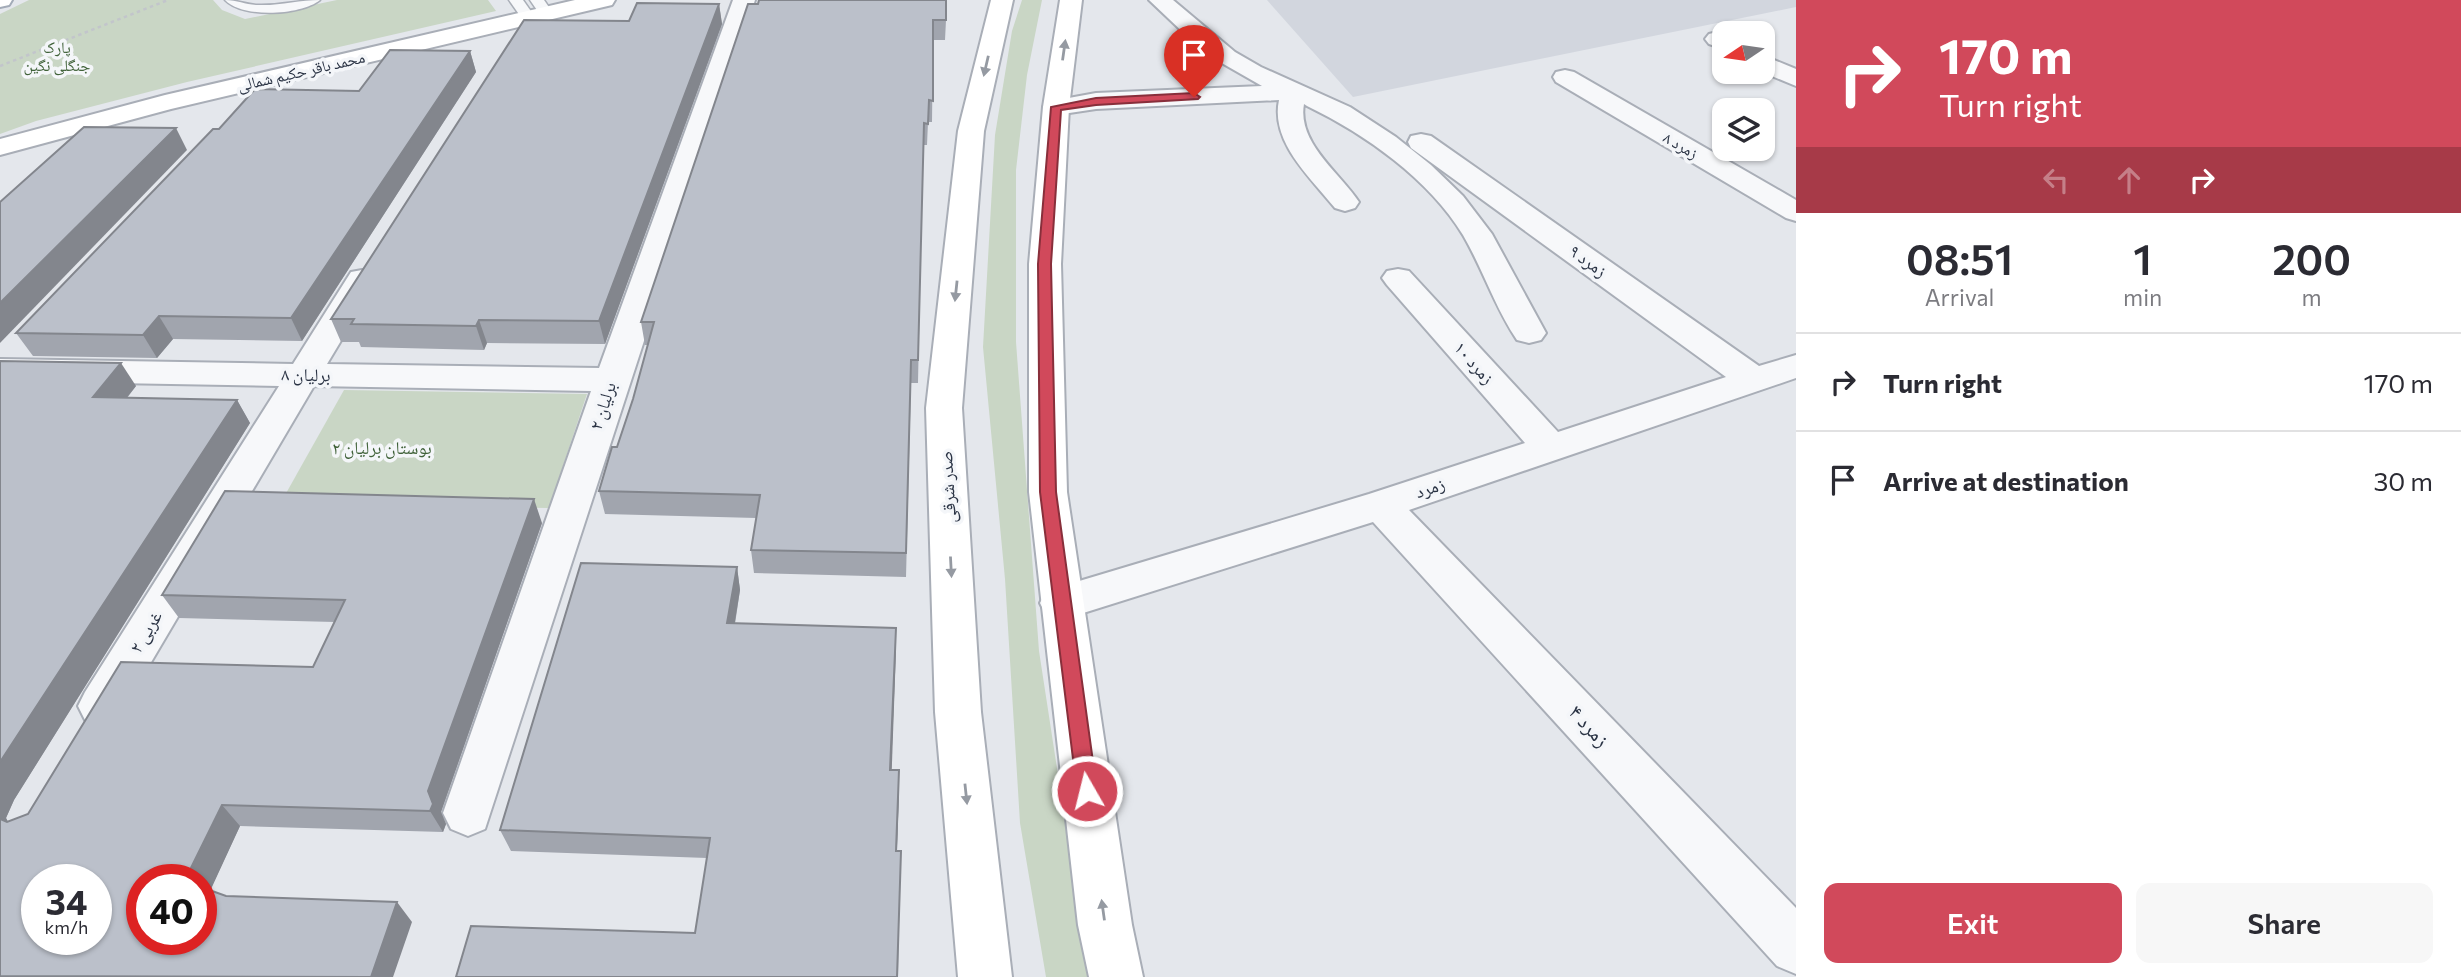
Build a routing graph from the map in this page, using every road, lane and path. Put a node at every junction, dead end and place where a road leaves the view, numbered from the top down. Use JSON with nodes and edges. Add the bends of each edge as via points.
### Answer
{"nodes":[{"id":1,"x":168,"y":0,"type":"edge"},
{"id":2,"x":232,"y":0,"type":"edge"},
{"id":3,"x":313,"y":0,"type":"edge"},
{"id":4,"x":604,"y":0,"type":"edge"},
{"id":5,"x":744,"y":0,"type":"edge"},
{"id":6,"x":1002,"y":0,"type":"edge"},
{"id":7,"x":1071,"y":0,"type":"edge"},
{"id":8,"x":1160,"y":0,"type":"edge"},
{"id":9,"x":525,"y":18,"type":"edge"},
{"id":10,"x":0,"y":66,"type":"edge"},
{"id":11,"x":1775,"y":68,"type":"edge"},
{"id":12,"x":1565,"y":77,"type":"dead end"},
{"id":13,"x":1796,"y":79,"type":"edge"},
{"id":14,"x":1293,"y":92,"type":"junction"},
{"id":15,"x":1056,"y":107,"type":"junction"},
{"id":16,"x":1421,"y":142,"type":"dead end"},
{"id":17,"x":0,"y":146,"type":"edge"},
{"id":18,"x":1345,"y":202,"type":"dead end"},
{"id":19,"x":1796,"y":212,"type":"edge"},
{"id":20,"x":375,"y":258,"type":"edge"},
{"id":21,"x":1398,"y":278,"type":"dead end"},
{"id":22,"x":1529,"y":333,"type":"dead end"},
{"id":23,"x":28,"y":338,"type":"edge"},
{"id":24,"x":1796,"y":366,"type":"edge"},
{"id":25,"x":0,"y":369,"type":"edge"},
{"id":26,"x":301,"y":375,"type":"junction"},
{"id":27,"x":611,"y":380,"type":"junction"},
{"id":28,"x":1754,"y":380,"type":"junction"},
{"id":29,"x":1550,"y":447,"type":"junction"},
{"id":30,"x":1381,"y":505,"type":"junction"},
{"id":31,"x":1061,"y":603,"type":"junction"},
{"id":32,"x":84,"y":733,"type":"edge"},
{"id":33,"x":468,"y":813,"type":"dead end"},
{"id":34,"x":1796,"y":947,"type":"edge"},
{"id":35,"x":985,"y":977,"type":"edge"},
{"id":36,"x":1116,"y":977,"type":"edge"}],
"edges":[{"from":1,"to":10,"type":"path"},
{"from":2,"to":3,"type":"lane","via":[[251,9]]},
{"from":4,"to":9,"type":"street","name":"محمد باقر حکیم شمالی"},
{"from":5,"to":27,"type":"street","name":"برلیان ۲"},
{"from":6,"to":35,"type":"street","name":"صدر شرقی","one_way":true,"via":[[971,131],[944,408],[958,712]]},
{"from":15,"to":7,"type":"street","one_way":true},
{"from":8,"to":14,"type":"street","via":[[1218,51]]},
{"from":9,"to":17,"type":"street","name":"محمد باقر حکیم شمالی"},
{"from":11,"to":13,"type":"street"},
{"from":12,"to":19,"type":"street","name":"زمرد ۸"},
{"from":14,"to":15,"type":"street"},
{"from":14,"to":18,"type":"street","via":[[1289,114],[1299,145]]},
{"from":14,"to":22,"type":"street","via":[[1351,118],[1400,152],[1440,191],[1476,232]]},
{"from":15,"to":31,"type":"street","via":[[1045,264],[1048,492]]},
{"from":16,"to":28,"type":"street","name":"زمرد ۹"},
{"from":20,"to":26,"type":"street","name":"۲ غربی"},
{"from":21,"to":29,"type":"street","name":"زمرد ۱۰"},
{"from":23,"to":25,"type":"street"},
{"from":24,"to":28,"type":"street","name":"زمرد"},
{"from":25,"to":26,"type":"street","name":"برلیان ۸"},
{"from":26,"to":27,"type":"street","name":"برلیان ۸"},
{"from":26,"to":32,"type":"street","name":"۲ غربی"},
{"from":27,"to":33,"type":"street","name":"برلیان ۲"},
{"from":28,"to":29,"type":"street","name":"زمرد"},
{"from":29,"to":30,"type":"street","name":"زمرد"},
{"from":30,"to":31,"type":"street","name":"زمرد"},
{"from":30,"to":34,"type":"street","name":"زمرد ۴"},
{"from":36,"to":31,"type":"street","one_way":true}]}
